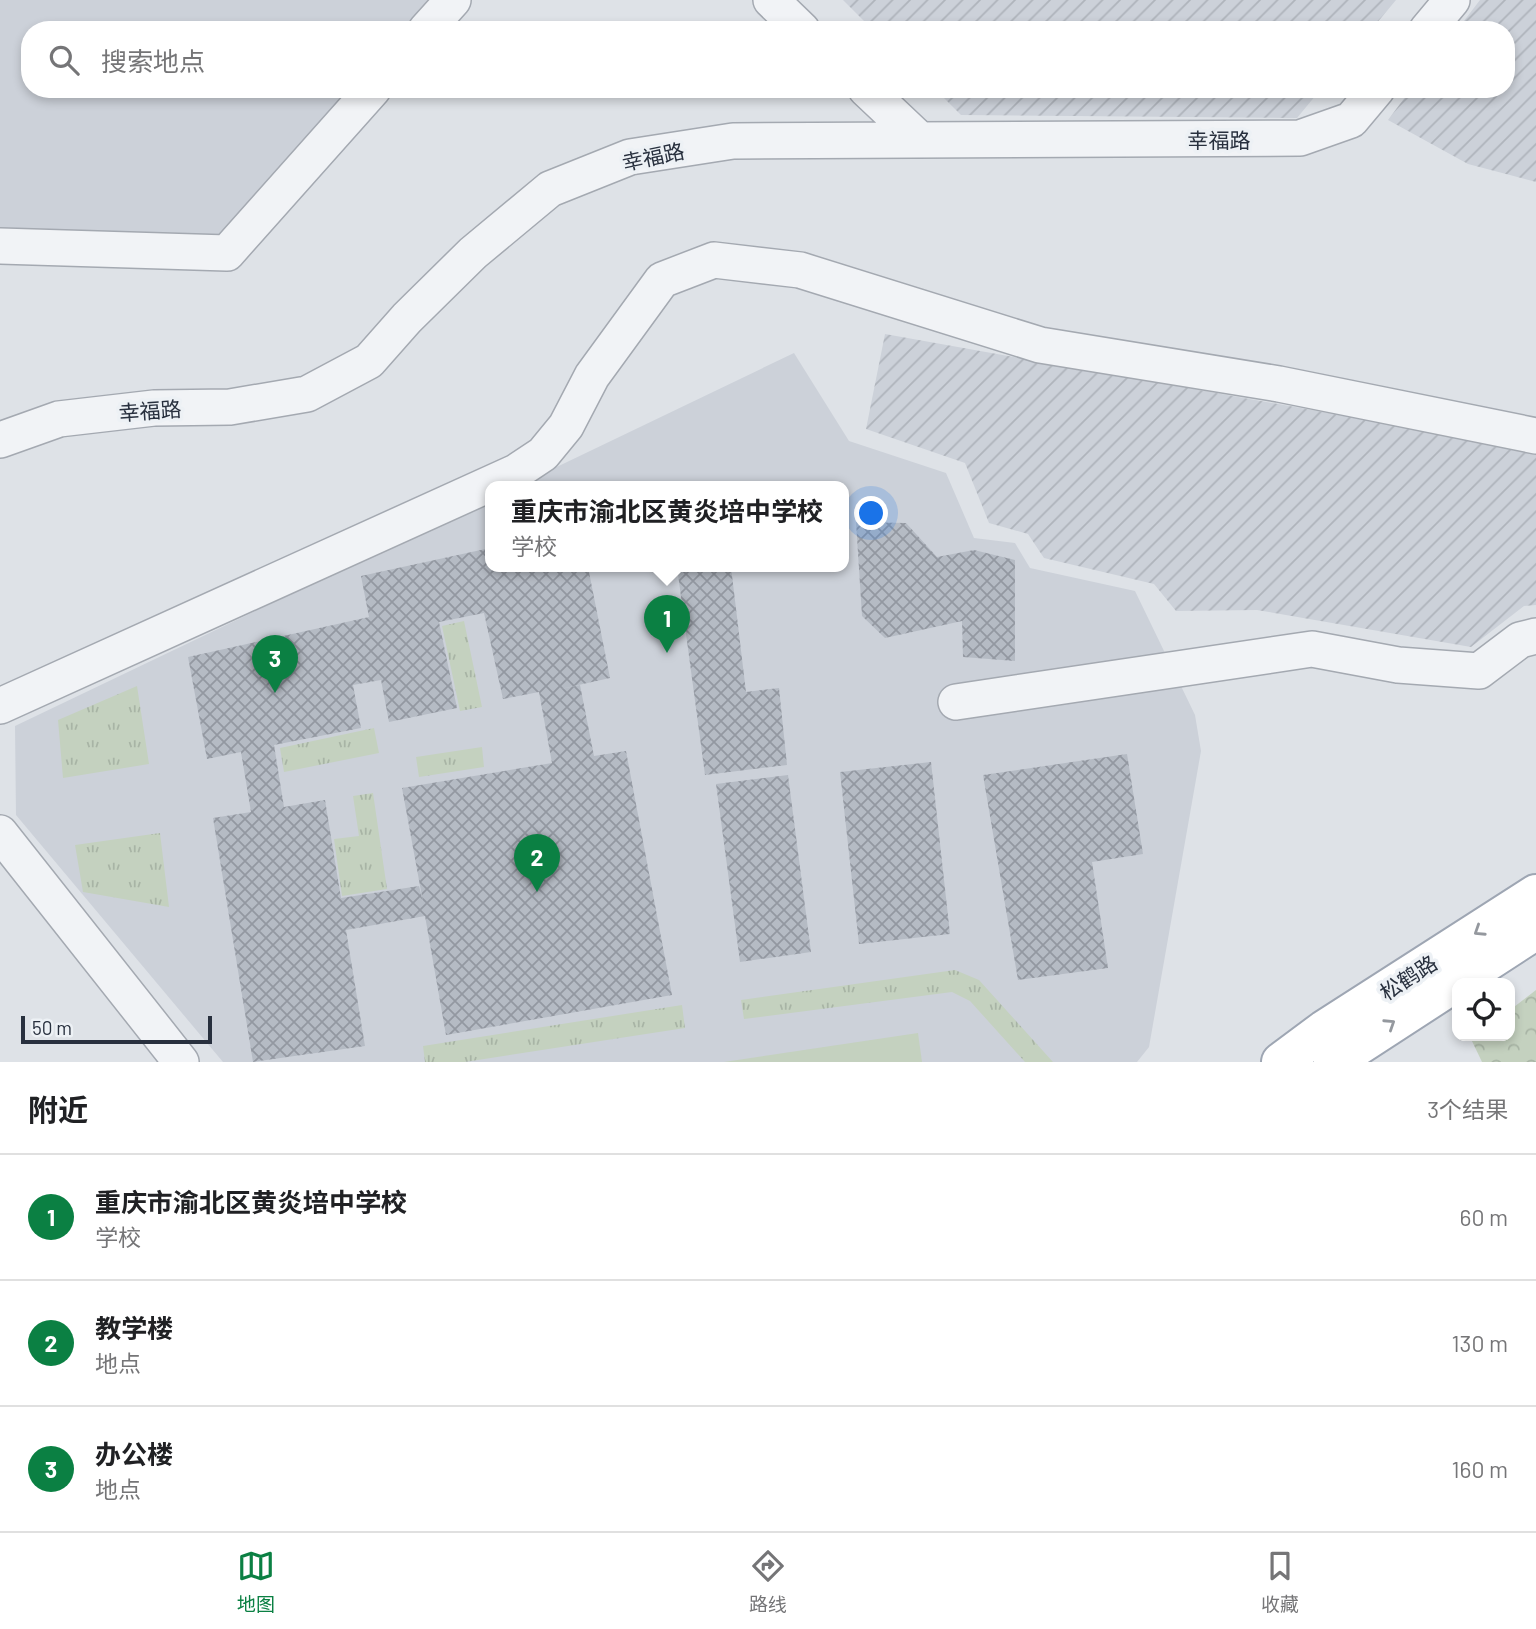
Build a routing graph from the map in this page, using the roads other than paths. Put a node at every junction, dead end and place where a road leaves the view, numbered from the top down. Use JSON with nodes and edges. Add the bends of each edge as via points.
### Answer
{"nodes":[{"id":1,"x":453,"y":0,"type":"edge"},
{"id":2,"x":771,"y":0,"type":"edge"},
{"id":3,"x":1452,"y":0,"type":"edge"},
{"id":4,"x":434,"y":21,"type":"edge"},
{"id":5,"x":793,"y":21,"type":"edge"},
{"id":6,"x":1434,"y":21,"type":"edge"},
{"id":7,"x":365,"y":98,"type":"edge"},
{"id":8,"x":876,"y":98,"type":"edge"},
{"id":9,"x":1369,"y":98,"type":"edge"},
{"id":10,"x":920,"y":140,"type":"junction"},
{"id":11,"x":0,"y":246,"type":"edge"},
{"id":12,"x":1536,"y":436,"type":"edge"},
{"id":13,"x":0,"y":440,"type":"edge"},
{"id":14,"x":496,"y":481,"type":"edge"},
{"id":15,"x":485,"y":486,"type":"edge"},
{"id":16,"x":1536,"y":636,"type":"edge"},
{"id":17,"x":956,"y":702,"type":"dead end"},
{"id":18,"x":0,"y":706,"type":"edge"},
{"id":19,"x":0,"y":833,"type":"edge"},
{"id":20,"x":1536,"y":894,"type":"edge"},
{"id":21,"x":1536,"y":930,"type":"edge"},
{"id":22,"x":181,"y":1062,"type":"edge"},
{"id":23,"x":1281,"y":1062,"type":"edge"},
{"id":24,"x":1334,"y":1062,"type":"edge"}],
"edges":[{"from":1,"to":4,"type":"street"},
{"from":2,"to":5,"type":"street"},
{"from":3,"to":6,"type":"street"},
{"from":7,"to":11,"type":"street","via":[[227,253]]},
{"from":8,"to":10,"type":"street"},
{"from":9,"to":10,"type":"street","name":"幸福路","via":[[1351,120],[1300,138]]},
{"from":10,"to":13,"type":"street","name":"幸福路","via":[[733,141],[630,158],[550,189],[473,253],[369,361],[307,394],[230,407],[154,408],[59,419]]},
{"from":12,"to":14,"type":"street","via":[[1279,384],[1040,345],[800,270],[714,260],[662,280],[592,376],[566,426],[543,454]]},
{"from":15,"to":18,"type":"street"},
{"from":16,"to":17,"type":"street","via":[[1520,640],[1479,671],[1398,665],[1312,649]]},
{"from":19,"to":22,"type":"street"},
{"from":20,"to":23,"type":"main road","name":"松鹤路","one_way":true},
{"from":24,"to":21,"type":"main road","name":"松鹤路","one_way":true}]}
